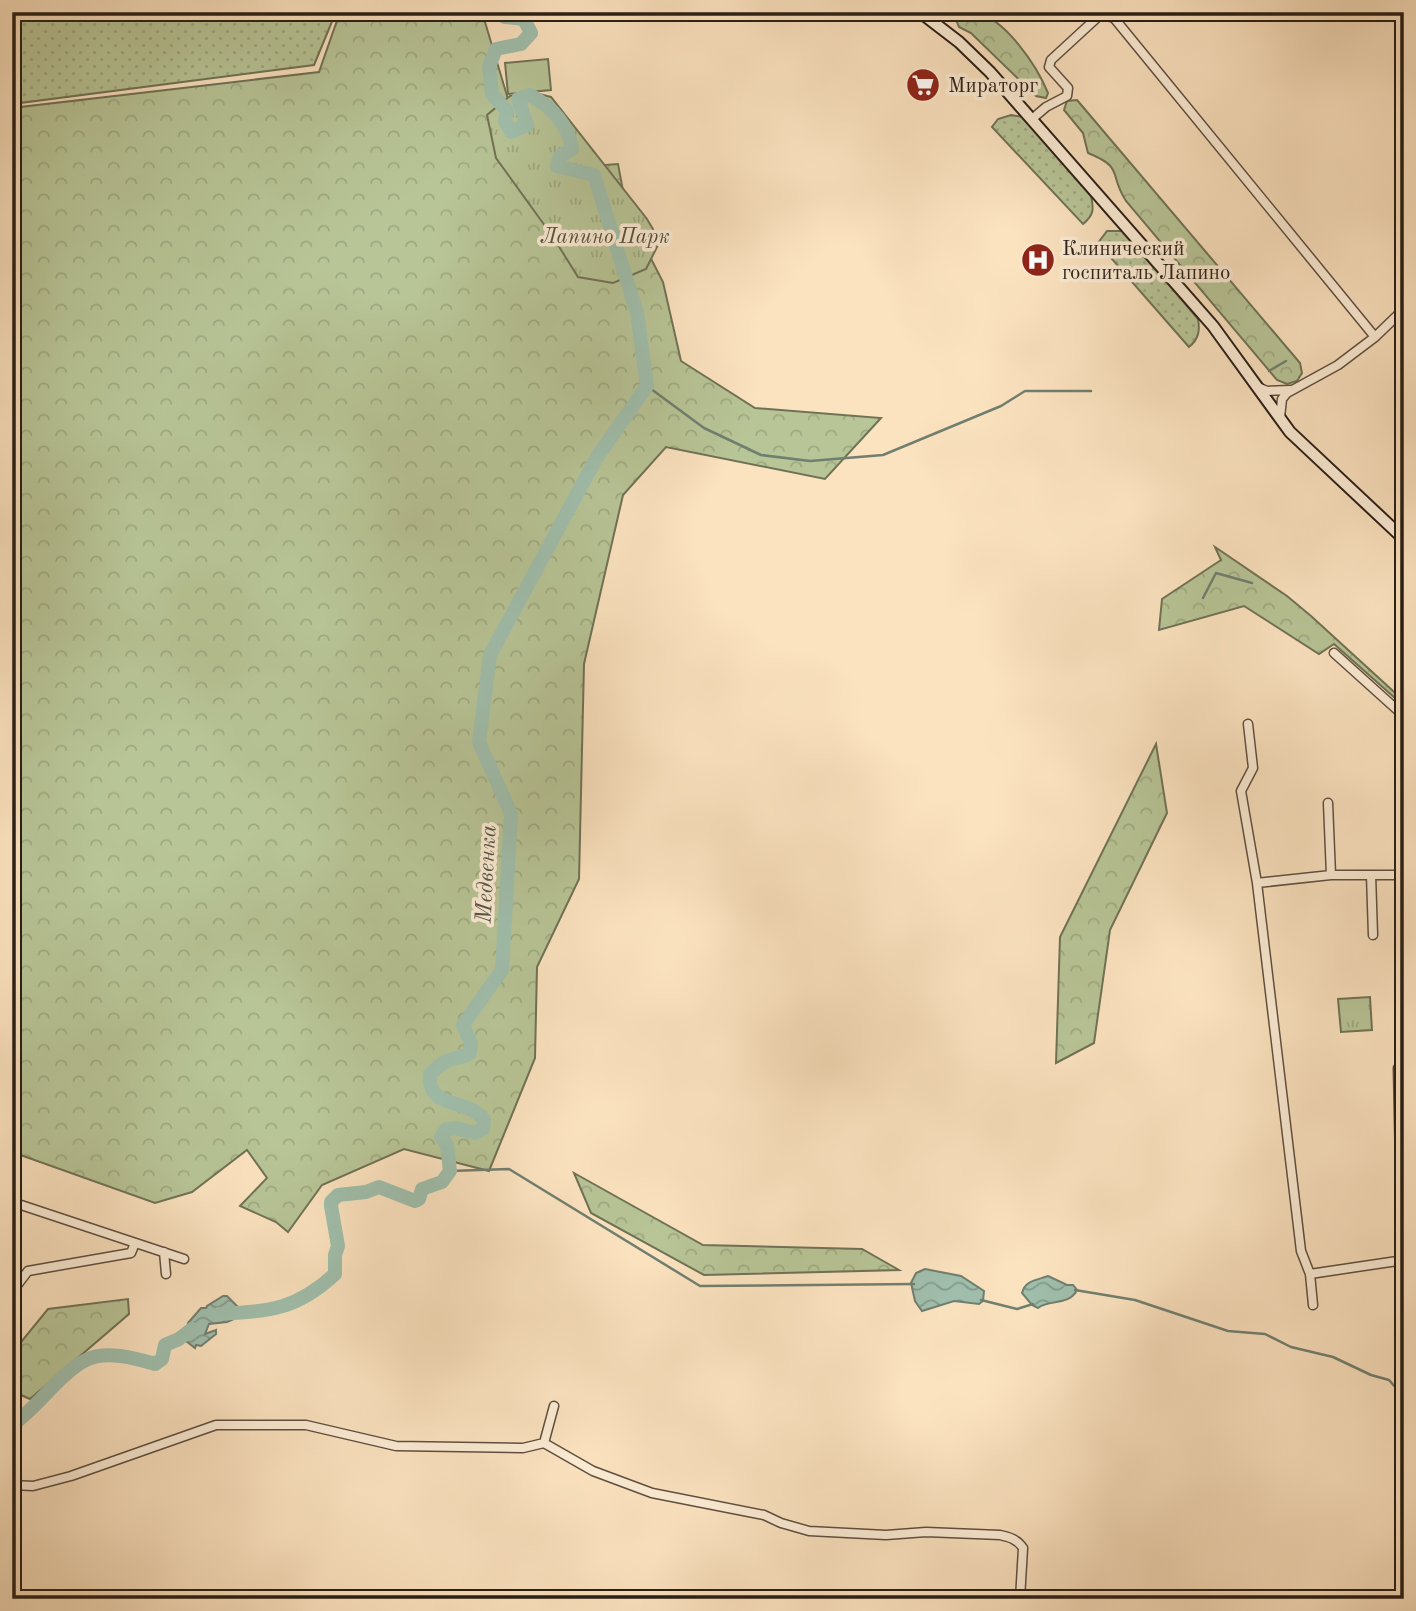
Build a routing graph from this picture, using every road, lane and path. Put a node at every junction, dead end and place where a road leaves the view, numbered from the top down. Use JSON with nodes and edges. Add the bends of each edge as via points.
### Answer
{"nodes":[{"id":1,"x":925,"y":14,"type":"edge"},
{"id":2,"x":1032,"y":119,"type":"junction"},
{"id":3,"x":1404,"y":309,"type":"edge"},
{"id":4,"x":1375,"y":337,"type":"junction"},
{"id":5,"x":1260,"y":388,"type":"junction"},
{"id":6,"x":1293,"y":389,"type":"junction"},
{"id":7,"x":1280,"y":418,"type":"junction"},
{"id":8,"x":1404,"y":539,"type":"edge"},
{"id":9,"x":1334,"y":653,"type":"dead end"},
{"id":10,"x":1404,"y":716,"type":"edge"},
{"id":11,"x":1248,"y":724,"type":"dead end"},
{"id":12,"x":1328,"y":803,"type":"dead end"},
{"id":13,"x":1331,"y":875,"type":"junction"},
{"id":14,"x":1371,"y":875,"type":"junction"},
{"id":15,"x":1404,"y":875,"type":"edge"},
{"id":16,"x":1257,"y":883,"type":"junction"},
{"id":17,"x":1373,"y":935,"type":"dead end"},
{"id":18,"x":1404,"y":1068,"type":"edge"},
{"id":19,"x":12,"y":1202,"type":"edge"},
{"id":20,"x":135,"y":1243,"type":"junction"},
{"id":21,"x":163,"y":1252,"type":"junction"},
{"id":22,"x":184,"y":1259,"type":"dead end"},
{"id":23,"x":1403,"y":1260,"type":"edge"},
{"id":24,"x":166,"y":1274,"type":"dead end"},
{"id":25,"x":1310,"y":1274,"type":"junction"},
{"id":26,"x":12,"y":1292,"type":"edge"},
{"id":27,"x":1313,"y":1305,"type":"dead end"},
{"id":28,"x":554,"y":1406,"type":"dead end"},
{"id":29,"x":544,"y":1443,"type":"junction"},
{"id":30,"x":12,"y":1485,"type":"edge"},
{"id":31,"x":1020,"y":1599,"type":"edge"}],
"edges":[{"from":1,"to":2,"type":"main road","via":[[980,61]]},
{"from":2,"to":4,"type":"street","via":[[1067,96],[1068,88],[1049,66],[1051,60],[1101,14],[1114,18]]},
{"from":2,"to":5,"type":"main road","via":[[1213,326]]},
{"from":3,"to":4,"type":"street"},
{"from":4,"to":6,"type":"street","via":[[1338,365]]},
{"from":5,"to":6,"type":"street"},
{"from":5,"to":7,"type":"main road"},
{"from":6,"to":7,"type":"street","via":[[1282,399]]},
{"from":7,"to":8,"type":"main road"},
{"from":9,"to":10,"type":"street"},
{"from":11,"to":16,"type":"street","via":[[1253,768],[1241,791]]},
{"from":12,"to":13,"type":"street"},
{"from":13,"to":14,"type":"street"},
{"from":13,"to":16,"type":"street"},
{"from":14,"to":15,"type":"street"},
{"from":14,"to":17,"type":"street"},
{"from":16,"to":25,"type":"street","via":[[1301,1251]]},
{"from":18,"to":23,"type":"street","via":[[1398,1068]]},
{"from":19,"to":20,"type":"street"},
{"from":20,"to":21,"type":"street"},
{"from":20,"to":26,"type":"street","via":[[131,1253],[28,1271]]},
{"from":21,"to":22,"type":"street"},
{"from":21,"to":24,"type":"street"},
{"from":23,"to":25,"type":"street"},
{"from":25,"to":27,"type":"street"},
{"from":28,"to":29,"type":"street"},
{"from":29,"to":30,"type":"street","via":[[523,1448],[396,1446],[306,1425],[216,1425],[71,1476],[33,1486]]},
{"from":29,"to":31,"type":"street","via":[[629,1485],[670,1498],[764,1515],[809,1531],[1011,1538],[1023,1548]]}]}
